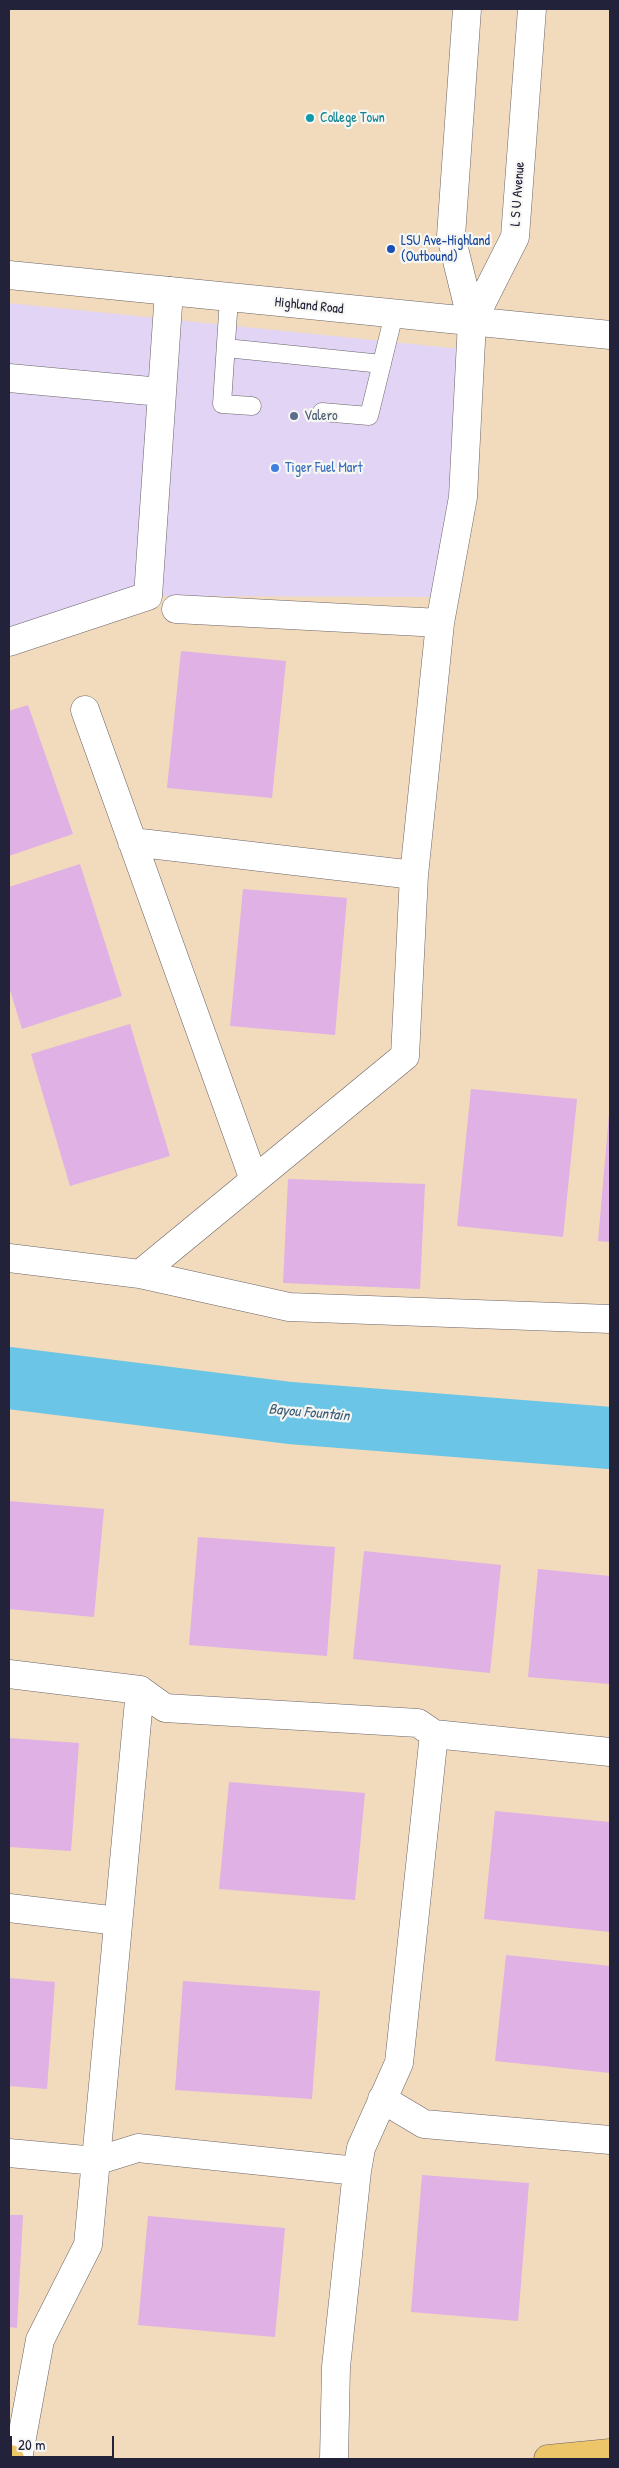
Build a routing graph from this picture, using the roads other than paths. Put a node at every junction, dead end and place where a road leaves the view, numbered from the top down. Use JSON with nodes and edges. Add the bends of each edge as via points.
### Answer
{"nodes":[{"id":1,"x":467,"y":9,"type":"edge"},
{"id":2,"x":532,"y":9,"type":"edge"},
{"id":3,"x":9,"y":275,"type":"edge"},
{"id":4,"x":169,"y":291,"type":"junction"},
{"id":5,"x":229,"y":298,"type":"junction"},
{"id":6,"x":394,"y":314,"type":"junction"},
{"id":7,"x":472,"y":322,"type":"junction"},
{"id":8,"x":610,"y":335,"type":"edge"},
{"id":9,"x":226,"y":348,"type":"junction"},
{"id":10,"x":382,"y":364,"type":"junction"},
{"id":11,"x":9,"y":378,"type":"edge"},
{"id":12,"x":161,"y":392,"type":"junction"},
{"id":13,"x":252,"y":406,"type":"dead end"},
{"id":14,"x":322,"y":412,"type":"dead end"},
{"id":15,"x":176,"y":609,"type":"dead end"},
{"id":16,"x":440,"y":623,"type":"junction"},
{"id":17,"x":9,"y":642,"type":"edge"},
{"id":18,"x":85,"y":710,"type":"dead end"},
{"id":19,"x":132,"y":842,"type":"junction"},
{"id":20,"x":414,"y":875,"type":"junction"},
{"id":21,"x":254,"y":1180,"type":"junction"},
{"id":22,"x":9,"y":1258,"type":"edge"},
{"id":23,"x":140,"y":1274,"type":"junction"},
{"id":24,"x":610,"y":1319,"type":"edge"},
{"id":25,"x":9,"y":1674,"type":"edge"},
{"id":26,"x":140,"y":1690,"type":"junction"},
{"id":27,"x":434,"y":1734,"type":"junction"},
{"id":28,"x":610,"y":1752,"type":"edge"},
{"id":29,"x":9,"y":1908,"type":"edge"},
{"id":30,"x":118,"y":1921,"type":"junction"},
{"id":31,"x":382,"y":2099,"type":"junction"},
{"id":32,"x":610,"y":2140,"type":"edge"},
{"id":33,"x":9,"y":2153,"type":"edge"},
{"id":34,"x":96,"y":2161,"type":"junction"},
{"id":35,"x":357,"y":2171,"type":"junction"},
{"id":36,"x":610,"y":2453,"type":"edge"},
{"id":37,"x":18,"y":2459,"type":"edge"},
{"id":38,"x":334,"y":2459,"type":"edge"},
{"id":39,"x":548,"y":2459,"type":"edge"}],
"edges":[{"from":1,"to":7,"type":"street","via":[[451,236]]},
{"from":2,"to":7,"type":"street","name":"L S U Avenue","via":[[515,236]]},
{"from":3,"to":4,"type":"street","name":"Highland Road"},
{"from":4,"to":5,"type":"street","name":"Highland Road"},
{"from":4,"to":12,"type":"street"},
{"from":5,"to":6,"type":"street","name":"Highland Road"},
{"from":5,"to":9,"type":"lane"},
{"from":6,"to":7,"type":"street","name":"Highland Road"},
{"from":6,"to":10,"type":"lane"},
{"from":7,"to":8,"type":"street","name":"Highland Road"},
{"from":7,"to":16,"type":"street","via":[[463,497]]},
{"from":9,"to":10,"type":"lane"},
{"from":9,"to":13,"type":"lane","via":[[222,404]]},
{"from":10,"to":14,"type":"lane","via":[[369,416]]},
{"from":11,"to":12,"type":"street"},
{"from":12,"to":17,"type":"street","via":[[148,596]]},
{"from":15,"to":16,"type":"street"},
{"from":16,"to":20,"type":"street"},
{"from":18,"to":19,"type":"street"},
{"from":19,"to":20,"type":"street"},
{"from":19,"to":21,"type":"street"},
{"from":20,"to":21,"type":"street","via":[[405,1056]]},
{"from":21,"to":23,"type":"street"},
{"from":22,"to":23,"type":"street"},
{"from":23,"to":24,"type":"street","via":[[289,1307]]},
{"from":25,"to":26,"type":"street"},
{"from":26,"to":27,"type":"street","via":[[165,1708],[418,1723]]},
{"from":26,"to":30,"type":"street"},
{"from":27,"to":28,"type":"street"},
{"from":27,"to":31,"type":"street","via":[[398,2063]]},
{"from":29,"to":30,"type":"street"},
{"from":30,"to":34,"type":"street"},
{"from":31,"to":32,"type":"street","via":[[424,2124]]},
{"from":31,"to":35,"type":"street","via":[[360,2148]]},
{"from":33,"to":34,"type":"street"},
{"from":34,"to":35,"type":"street","via":[[138,2148]]},
{"from":34,"to":37,"type":"street","via":[[88,2245],[40,2340]]},
{"from":35,"to":38,"type":"street","via":[[336,2367]]},
{"from":36,"to":39,"type":"main road"}]}
